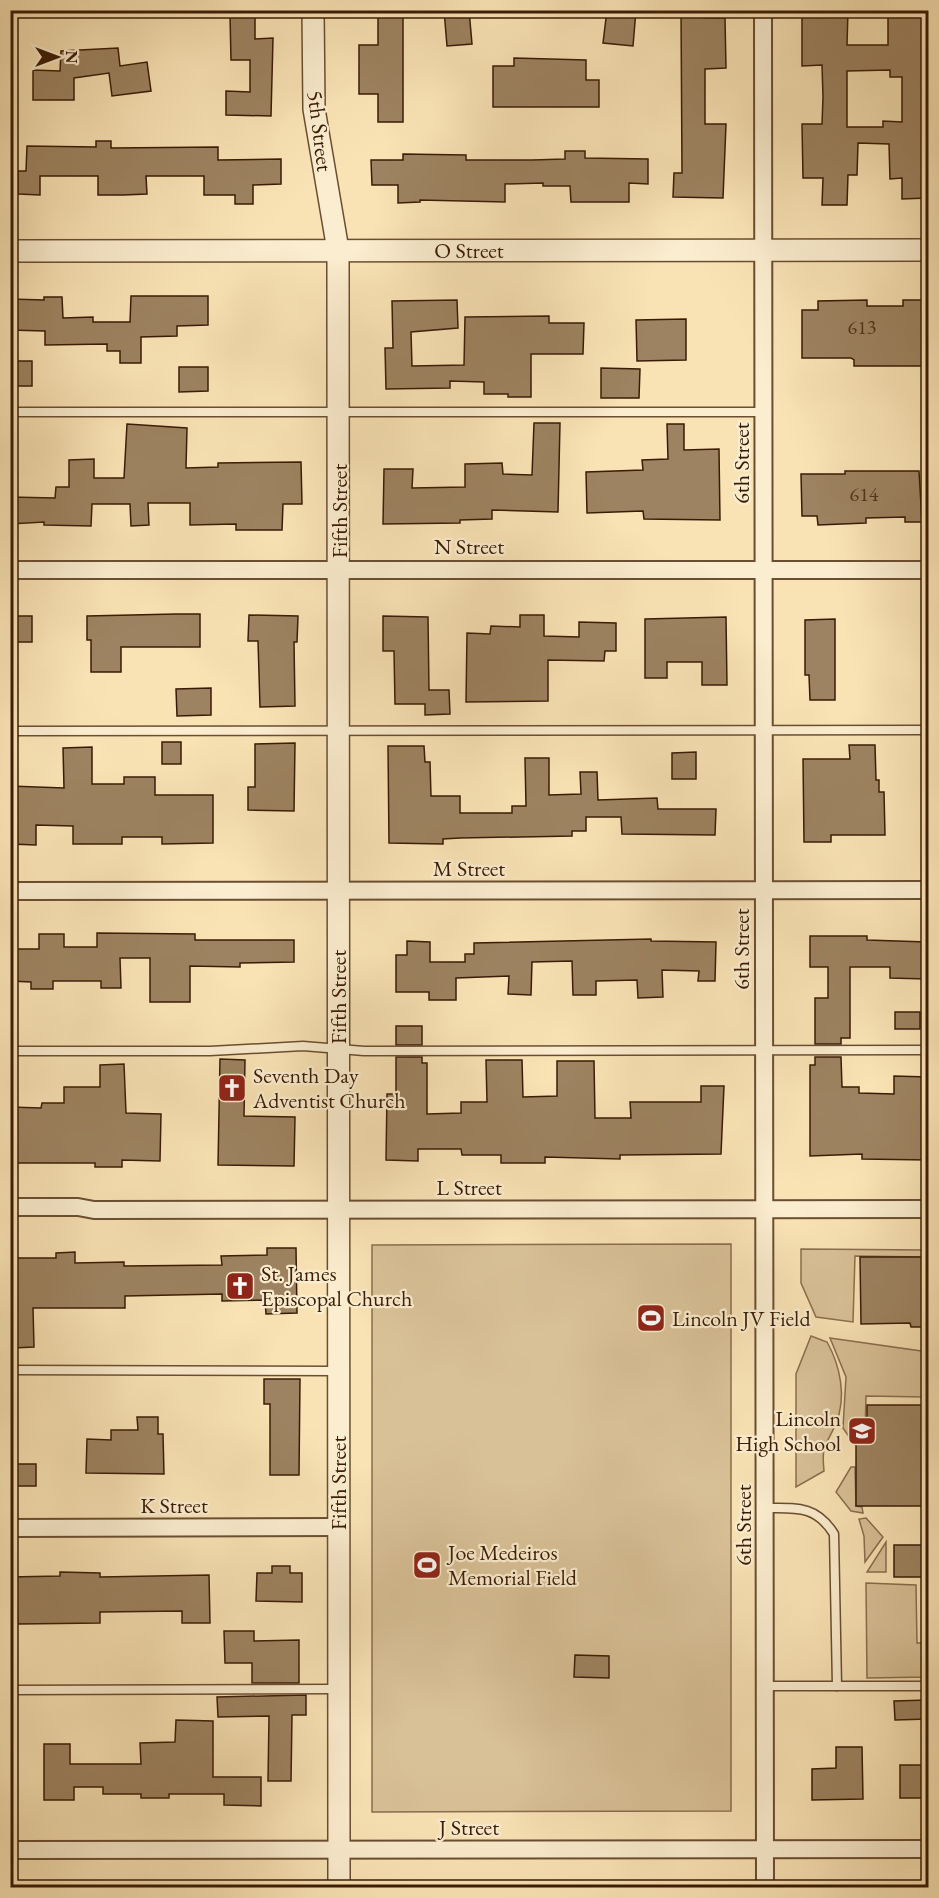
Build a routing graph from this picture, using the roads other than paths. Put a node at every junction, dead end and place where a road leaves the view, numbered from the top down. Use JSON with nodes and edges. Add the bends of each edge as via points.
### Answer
{"nodes":[{"id":1,"x":314,"y":10,"type":"edge"},
{"id":2,"x":763,"y":10,"type":"edge"},
{"id":3,"x":338,"y":250,"type":"junction"},
{"id":4,"x":764,"y":250,"type":"junction"},
{"id":5,"x":928,"y":250,"type":"edge"},
{"id":6,"x":10,"y":251,"type":"edge"},
{"id":7,"x":10,"y":412,"type":"edge"},
{"id":8,"x":338,"y":412,"type":"junction"},
{"id":9,"x":763,"y":412,"type":"junction"},
{"id":10,"x":10,"y":570,"type":"edge"},
{"id":11,"x":339,"y":570,"type":"junction"},
{"id":12,"x":764,"y":570,"type":"junction"},
{"id":13,"x":928,"y":570,"type":"edge"},
{"id":14,"x":763,"y":730,"type":"junction"},
{"id":15,"x":928,"y":730,"type":"edge"},
{"id":16,"x":338,"y":731,"type":"junction"},
{"id":17,"x":10,"y":732,"type":"edge"},
{"id":18,"x":763,"y":890,"type":"junction"},
{"id":19,"x":928,"y":890,"type":"edge"},
{"id":20,"x":10,"y":891,"type":"edge"},
{"id":21,"x":338,"y":891,"type":"junction"},
{"id":22,"x":338,"y":1049,"type":"junction"},
{"id":23,"x":764,"y":1050,"type":"junction"},
{"id":24,"x":928,"y":1050,"type":"edge"},
{"id":25,"x":10,"y":1051,"type":"edge"},
{"id":26,"x":10,"y":1207,"type":"edge"},
{"id":27,"x":765,"y":1209,"type":"junction"},
{"id":28,"x":928,"y":1209,"type":"edge"},
{"id":29,"x":338,"y":1210,"type":"junction"},
{"id":30,"x":10,"y":1370,"type":"edge"},
{"id":31,"x":338,"y":1371,"type":"junction"},
{"id":32,"x":765,"y":1508,"type":"junction"},
{"id":33,"x":339,"y":1527,"type":"junction"},
{"id":34,"x":10,"y":1528,"type":"edge"},
{"id":35,"x":765,"y":1686,"type":"junction"},
{"id":36,"x":837,"y":1686,"type":"junction"},
{"id":37,"x":928,"y":1686,"type":"edge"},
{"id":38,"x":339,"y":1689,"type":"junction"},
{"id":39,"x":10,"y":1690,"type":"edge"},
{"id":40,"x":339,"y":1849,"type":"junction"},
{"id":41,"x":765,"y":1849,"type":"junction"},
{"id":42,"x":928,"y":1849,"type":"edge"},
{"id":43,"x":10,"y":1850,"type":"edge"},
{"id":44,"x":339,"y":1887,"type":"edge"},
{"id":45,"x":765,"y":1887,"type":"edge"}],
"edges":[{"from":1,"to":3,"type":"street","name":"5th Street","via":[[314,109]]},
{"from":2,"to":4,"type":"street","name":"6th Street"},
{"from":3,"to":4,"type":"street","name":"O Street"},
{"from":3,"to":6,"type":"street","name":"O Street"},
{"from":3,"to":8,"type":"street","name":"Fifth Street"},
{"from":4,"to":5,"type":"street","name":"O Street"},
{"from":4,"to":9,"type":"street","name":"6th Street"},
{"from":7,"to":8,"type":"lane"},
{"from":8,"to":9,"type":"lane"},
{"from":8,"to":11,"type":"street","name":"Fifth Street"},
{"from":9,"to":12,"type":"street","name":"6th Street"},
{"from":10,"to":11,"type":"street","name":"N Street"},
{"from":11,"to":12,"type":"street","name":"N Street"},
{"from":11,"to":16,"type":"street","name":"Fifth Street"},
{"from":12,"to":13,"type":"street","name":"N Street"},
{"from":12,"to":14,"type":"street","name":"6th Street"},
{"from":14,"to":15,"type":"lane"},
{"from":14,"to":16,"type":"lane"},
{"from":14,"to":18,"type":"street","name":"6th Street"},
{"from":16,"to":17,"type":"lane"},
{"from":16,"to":21,"type":"street","name":"Fifth Street"},
{"from":18,"to":19,"type":"street","name":"M Street"},
{"from":18,"to":21,"type":"street","name":"M Street"},
{"from":18,"to":23,"type":"street","name":"6th Street"},
{"from":20,"to":21,"type":"street","name":"M Street"},
{"from":21,"to":22,"type":"street","name":"Fifth Street"},
{"from":22,"to":23,"type":"lane"},
{"from":22,"to":25,"type":"lane","via":[[303,1046],[210,1051]]},
{"from":22,"to":29,"type":"street","name":"Fifth Street"},
{"from":23,"to":24,"type":"lane"},
{"from":23,"to":27,"type":"street","name":"6th Street"},
{"from":26,"to":29,"type":"street","name":"L Street"},
{"from":27,"to":28,"type":"street","name":"L Street"},
{"from":27,"to":29,"type":"street","name":"L Street"},
{"from":27,"to":32,"type":"street","name":"6th Street"},
{"from":29,"to":31,"type":"street","name":"Fifth Street"},
{"from":30,"to":31,"type":"lane"},
{"from":31,"to":33,"type":"street","name":"Fifth Street"},
{"from":32,"to":35,"type":"street","name":"6th Street"},
{"from":32,"to":36,"type":"lane","via":[[808,1510],[825,1519],[834,1533]]},
{"from":33,"to":34,"type":"street","name":"K Street"},
{"from":33,"to":38,"type":"street","name":"Fifth Street"},
{"from":35,"to":36,"type":"lane"},
{"from":35,"to":41,"type":"street","name":"6th Street"},
{"from":36,"to":37,"type":"lane"},
{"from":38,"to":39,"type":"lane"},
{"from":38,"to":40,"type":"street","name":"Fifth Street"},
{"from":40,"to":41,"type":"street","name":"J Street"},
{"from":40,"to":43,"type":"street","name":"J Street"},
{"from":40,"to":44,"type":"street","name":"Fifth Street"},
{"from":41,"to":42,"type":"street","name":"J Street"},
{"from":41,"to":45,"type":"street","name":"6th Street"}]}
